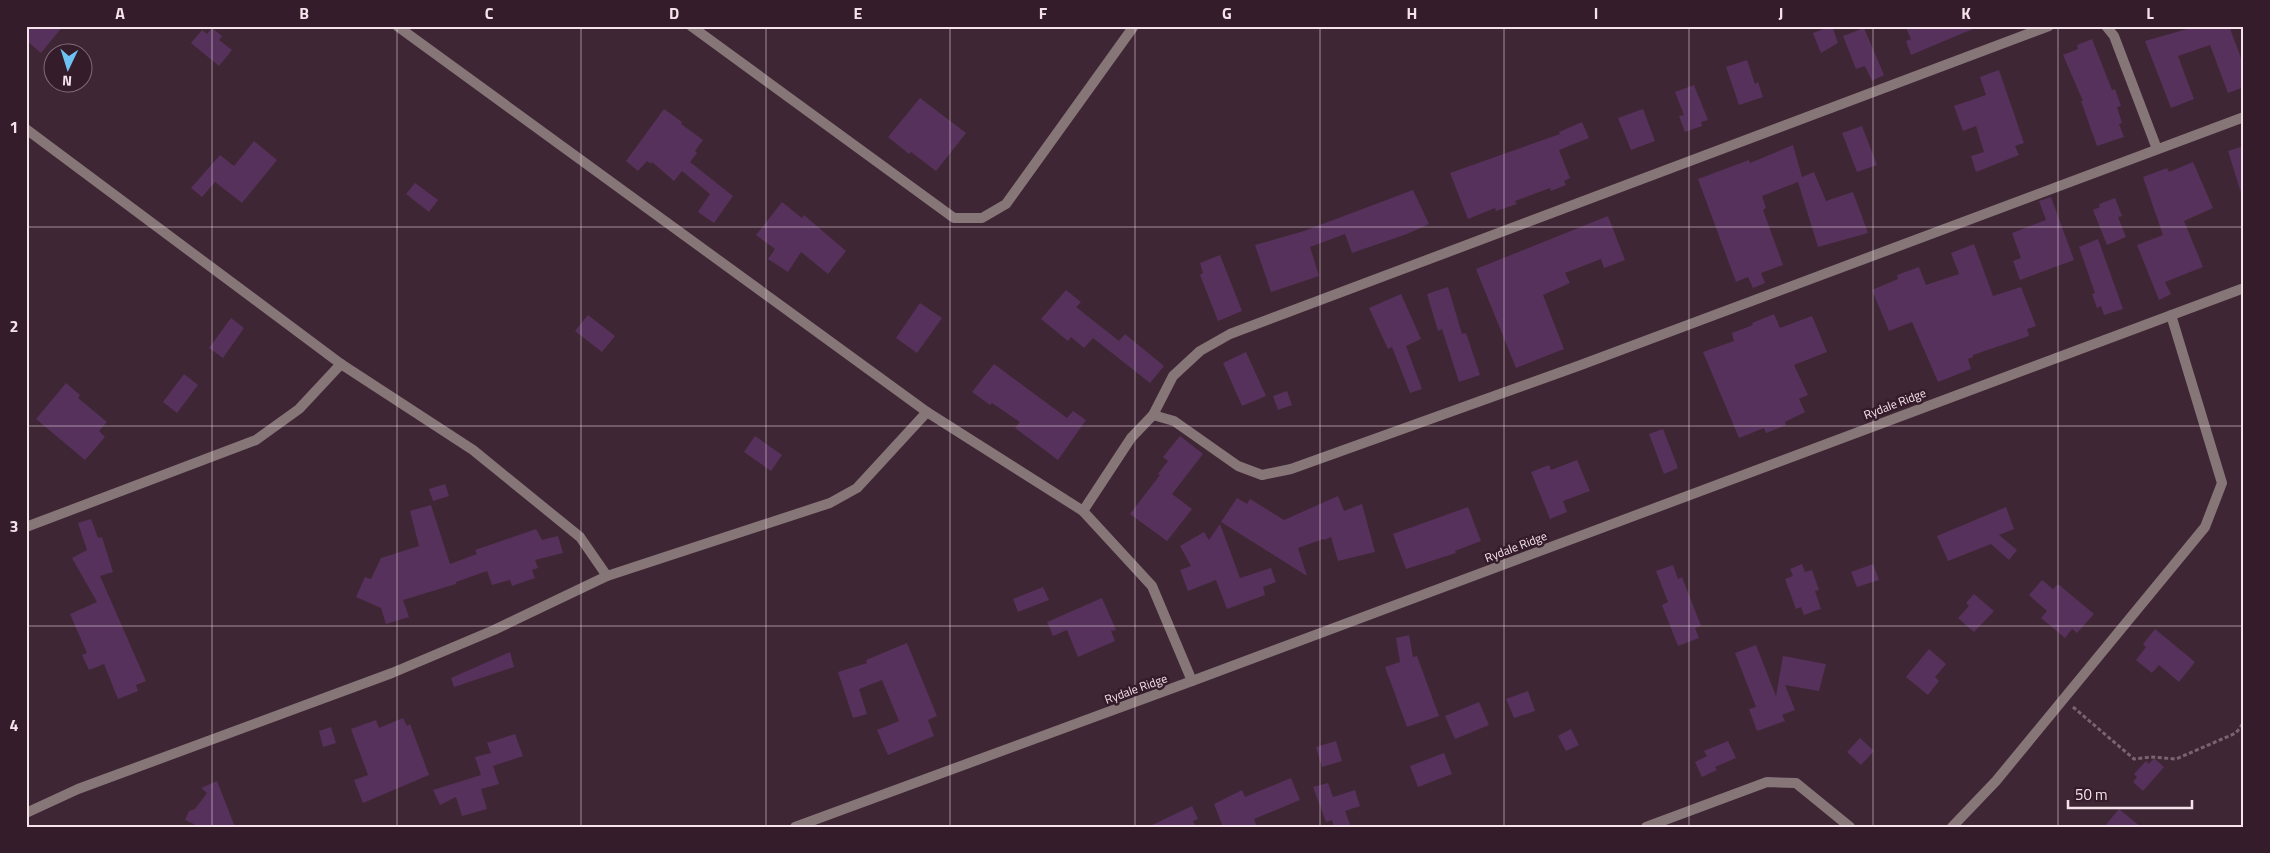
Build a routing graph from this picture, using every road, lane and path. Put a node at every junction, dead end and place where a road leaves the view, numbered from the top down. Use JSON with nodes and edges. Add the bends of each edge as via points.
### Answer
{"nodes":[{"id":1,"x":397,"y":26,"type":"edge"},
{"id":2,"x":692,"y":26,"type":"edge"},
{"id":3,"x":1134,"y":26,"type":"edge"},
{"id":4,"x":2049,"y":26,"type":"edge"},
{"id":5,"x":2106,"y":26,"type":"edge"},
{"id":6,"x":2244,"y":118,"type":"edge"},
{"id":7,"x":26,"y":129,"type":"edge"},
{"id":8,"x":2157,"y":149,"type":"junction"},
{"id":9,"x":2244,"y":288,"type":"edge"},
{"id":10,"x":2171,"y":315,"type":"junction"},
{"id":11,"x":341,"y":364,"type":"junction"},
{"id":12,"x":927,"y":412,"type":"junction"},
{"id":13,"x":1153,"y":415,"type":"junction"},
{"id":14,"x":1083,"y":511,"type":"junction"},
{"id":15,"x":26,"y":527,"type":"edge"},
{"id":16,"x":607,"y":576,"type":"junction"},
{"id":17,"x":1192,"y":681,"type":"junction"},
{"id":18,"x":2063,"y":699,"type":"junction"},
{"id":19,"x":2244,"y":722,"type":"edge"},
{"id":20,"x":26,"y":813,"type":"edge"},
{"id":21,"x":795,"y":827,"type":"edge"},
{"id":22,"x":1646,"y":827,"type":"edge"},
{"id":23,"x":1850,"y":827,"type":"edge"},
{"id":24,"x":1952,"y":827,"type":"edge"}],
"edges":[{"from":1,"to":12,"type":"street"},
{"from":2,"to":3,"type":"street","via":[[954,218],[982,218],[1006,204]]},
{"from":4,"to":13,"type":"street","via":[[1230,334],[1200,351],[1173,376]]},
{"from":5,"to":8,"type":"street","via":[[2114,36]]},
{"from":6,"to":8,"type":"street"},
{"from":7,"to":11,"type":"street"},
{"from":8,"to":13,"type":"street","via":[[1291,470],[1262,475],[1238,466],[1174,421]]},
{"from":9,"to":10,"type":"street","name":"Rydale Ridge"},
{"from":10,"to":17,"type":"street","name":"Rydale Ridge"},
{"from":10,"to":18,"type":"street","via":[[2222,483],[2205,527]]},
{"from":11,"to":15,"type":"street","via":[[299,409],[256,440]]},
{"from":11,"to":16,"type":"street","via":[[473,450],[580,538]]},
{"from":12,"to":14,"type":"street"},
{"from":12,"to":16,"type":"street","via":[[857,488],[830,503]]},
{"from":13,"to":14,"type":"street","via":[[1131,438]]},
{"from":14,"to":17,"type":"street","via":[[1152,586]]},
{"from":16,"to":20,"type":"street","via":[[494,630],[392,673],[78,789]]},
{"from":17,"to":21,"type":"street","name":"Rydale Ridge"},
{"from":18,"to":19,"type":"path","via":[[2134,759],[2176,759],[2236,734]]},
{"from":18,"to":24,"type":"street","via":[[1996,782]]},
{"from":22,"to":23,"type":"street","via":[[1767,782],[1796,783]]}]}
